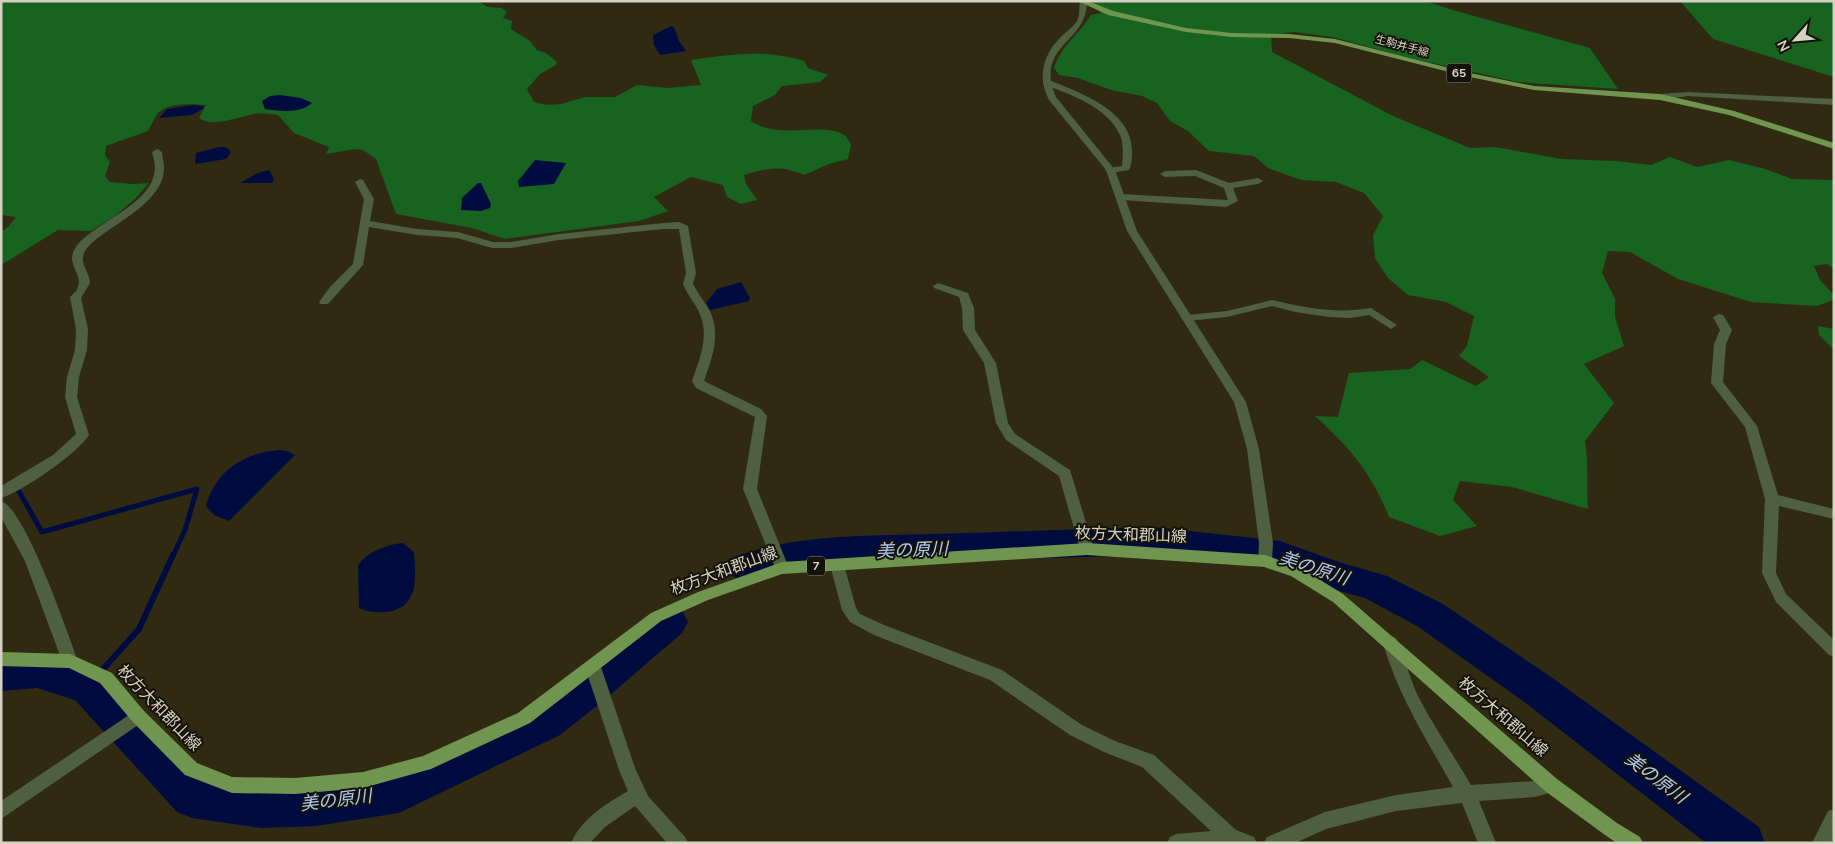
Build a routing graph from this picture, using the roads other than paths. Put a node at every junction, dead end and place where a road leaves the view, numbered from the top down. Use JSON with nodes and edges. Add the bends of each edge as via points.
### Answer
{"nodes":[{"id":1,"x":1082,"y":2,"type":"edge"},
{"id":2,"x":1046,"y":82,"type":"junction"},
{"id":3,"x":1660,"y":98,"type":"junction"},
{"id":4,"x":1834,"y":102,"type":"edge"},
{"id":5,"x":1834,"y":146,"type":"edge"},
{"id":6,"x":157,"y":152,"type":"dead end"},
{"id":7,"x":1110,"y":170,"type":"junction"},
{"id":8,"x":1165,"y":174,"type":"dead end"},
{"id":9,"x":1258,"y":181,"type":"dead end"},
{"id":10,"x":360,"y":182,"type":"dead end"},
{"id":11,"x":1228,"y":186,"type":"junction"},
{"id":12,"x":1121,"y":197,"type":"junction"},
{"id":13,"x":366,"y":223,"type":"junction"},
{"id":14,"x":938,"y":286,"type":"dead end"},
{"id":15,"x":324,"y":302,"type":"dead end"},
{"id":16,"x":1718,"y":317,"type":"dead end"},
{"id":17,"x":1187,"y":318,"type":"junction"},
{"id":18,"x":1391,"y":325,"type":"dead end"},
{"id":19,"x":1,"y":493,"type":"edge"},
{"id":20,"x":1772,"y":499,"type":"junction"},
{"id":21,"x":1,"y":506,"type":"edge"},
{"id":22,"x":1834,"y":514,"type":"edge"},
{"id":23,"x":1087,"y":549,"type":"junction"},
{"id":24,"x":1265,"y":560,"type":"junction"},
{"id":25,"x":837,"y":565,"type":"junction"},
{"id":26,"x":782,"y":568,"type":"junction"},
{"id":27,"x":1391,"y":643,"type":"junction"},
{"id":28,"x":1834,"y":650,"type":"edge"},
{"id":29,"x":1,"y":659,"type":"edge"},
{"id":30,"x":70,"y":661,"type":"junction"},
{"id":31,"x":593,"y":667,"type":"junction"},
{"id":32,"x":138,"y":716,"type":"junction"},
{"id":33,"x":1551,"y":785,"type":"junction"},
{"id":34,"x":639,"y":794,"type":"junction"},
{"id":35,"x":1467,"y":794,"type":"junction"},
{"id":36,"x":1,"y":811,"type":"edge"},
{"id":37,"x":1834,"y":817,"type":"edge"},
{"id":38,"x":1230,"y":836,"type":"junction"},
{"id":39,"x":580,"y":843,"type":"edge"},
{"id":40,"x":680,"y":843,"type":"edge"},
{"id":41,"x":1176,"y":843,"type":"edge"},
{"id":42,"x":1248,"y":843,"type":"edge"},
{"id":43,"x":1273,"y":843,"type":"edge"},
{"id":44,"x":1487,"y":843,"type":"edge"},
{"id":45,"x":1634,"y":843,"type":"edge"},
{"id":46,"x":1821,"y":843,"type":"edge"}],
"edges":[{"from":1,"to":2,"type":"street","via":[[1079,24],[1053,50]]},
{"from":1,"to":3,"type":"main road","name":"生駒井手線","number":"65","via":[[1111,13],[1186,30],[1232,36],[1335,40],[1534,88]]},
{"from":2,"to":7,"type":"street","via":[[1052,98]]},
{"from":2,"to":7,"type":"street","via":[[1101,110],[1124,134],[1128,150],[1126,168]]},
{"from":3,"to":4,"type":"street","via":[[1688,94]]},
{"from":3,"to":5,"type":"main road","name":"生駒井手線","number":"65","via":[[1731,113]]},
{"from":6,"to":19,"type":"street","via":[[160,168],[156,183],[146,196],[129,214],[86,241],[79,251],[77,259],[86,280],[75,297],[82,329],[71,397],[83,435],[58,457]]},
{"from":7,"to":12,"type":"street"},
{"from":8,"to":11,"type":"street","via":[[1196,173]]},
{"from":9,"to":11,"type":"street"},
{"from":10,"to":13,"type":"street","via":[[369,199]]},
{"from":11,"to":12,"type":"street","via":[[1233,201],[1226,204]]},
{"from":12,"to":17,"type":"street","via":[[1132,231]]},
{"from":13,"to":15,"type":"street","via":[[358,265]]},
{"from":13,"to":26,"type":"street","via":[[458,235],[492,245],[663,226],[679,225],[684,228],[691,273],[688,284],[710,327],[710,344],[698,381],[700,385],[761,416],[750,490]]},
{"from":14,"to":23,"type":"street","via":[[964,295],[968,330],[990,363],[1002,423],[1010,437],[1065,473]]},
{"from":16,"to":20,"type":"street","via":[[1726,330],[1720,344],[1717,383],[1751,426]]},
{"from":17,"to":18,"type":"street","via":[[1227,314],[1272,303],[1295,310],[1329,314],[1351,315],[1371,311]]},
{"from":17,"to":24,"type":"street","via":[[1240,402],[1253,450],[1266,543]]},
{"from":20,"to":22,"type":"street"},
{"from":20,"to":28,"type":"street","via":[[1769,573],[1781,598]]},
{"from":21,"to":30,"type":"street","via":[[17,528],[37,570]]},
{"from":23,"to":24,"type":"main road","name":"枚方大和郡山線","number":"7"},
{"from":23,"to":25,"type":"main road","name":"枚方大和郡山線","number":"7"},
{"from":24,"to":27,"type":"main road","name":"枚方大和郡山線","number":"7","via":[[1318,584]]},
{"from":25,"to":26,"type":"main road","name":"枚方大和郡山線","number":"7"},
{"from":25,"to":38,"type":"street","via":[[854,618],[996,675],[1076,730],[1148,761]]},
{"from":26,"to":31,"type":"main road","name":"枚方大和郡山線","number":"7","via":[[703,596],[656,617]]},
{"from":27,"to":33,"type":"main road","name":"枚方大和郡山線","number":"7"},
{"from":27,"to":35,"type":"street","via":[[1397,668],[1425,724]]},
{"from":29,"to":30,"type":"main road","name":"枚方大和郡山線","number":"7"},
{"from":30,"to":32,"type":"main road","name":"枚方大和郡山線","number":"7","via":[[106,678]]},
{"from":31,"to":32,"type":"main road","name":"枚方大和郡山線","number":"7","via":[[524,718],[425,763],[363,780],[295,786],[232,784],[191,769]]},
{"from":31,"to":34,"type":"street","via":[[627,770]]},
{"from":32,"to":36,"type":"street"},
{"from":33,"to":35,"type":"street"},
{"from":33,"to":45,"type":"main road","name":"枚方大和郡山線","number":"7","via":[[1611,830]]},
{"from":34,"to":39,"type":"street","via":[[604,816]]},
{"from":34,"to":40,"type":"street","via":[[642,802]]},
{"from":35,"to":43,"type":"street","via":[[1396,803],[1334,818]]},
{"from":35,"to":44,"type":"street"},
{"from":37,"to":46,"type":"street"},
{"from":38,"to":41,"type":"street"},
{"from":38,"to":42,"type":"street"}]}
